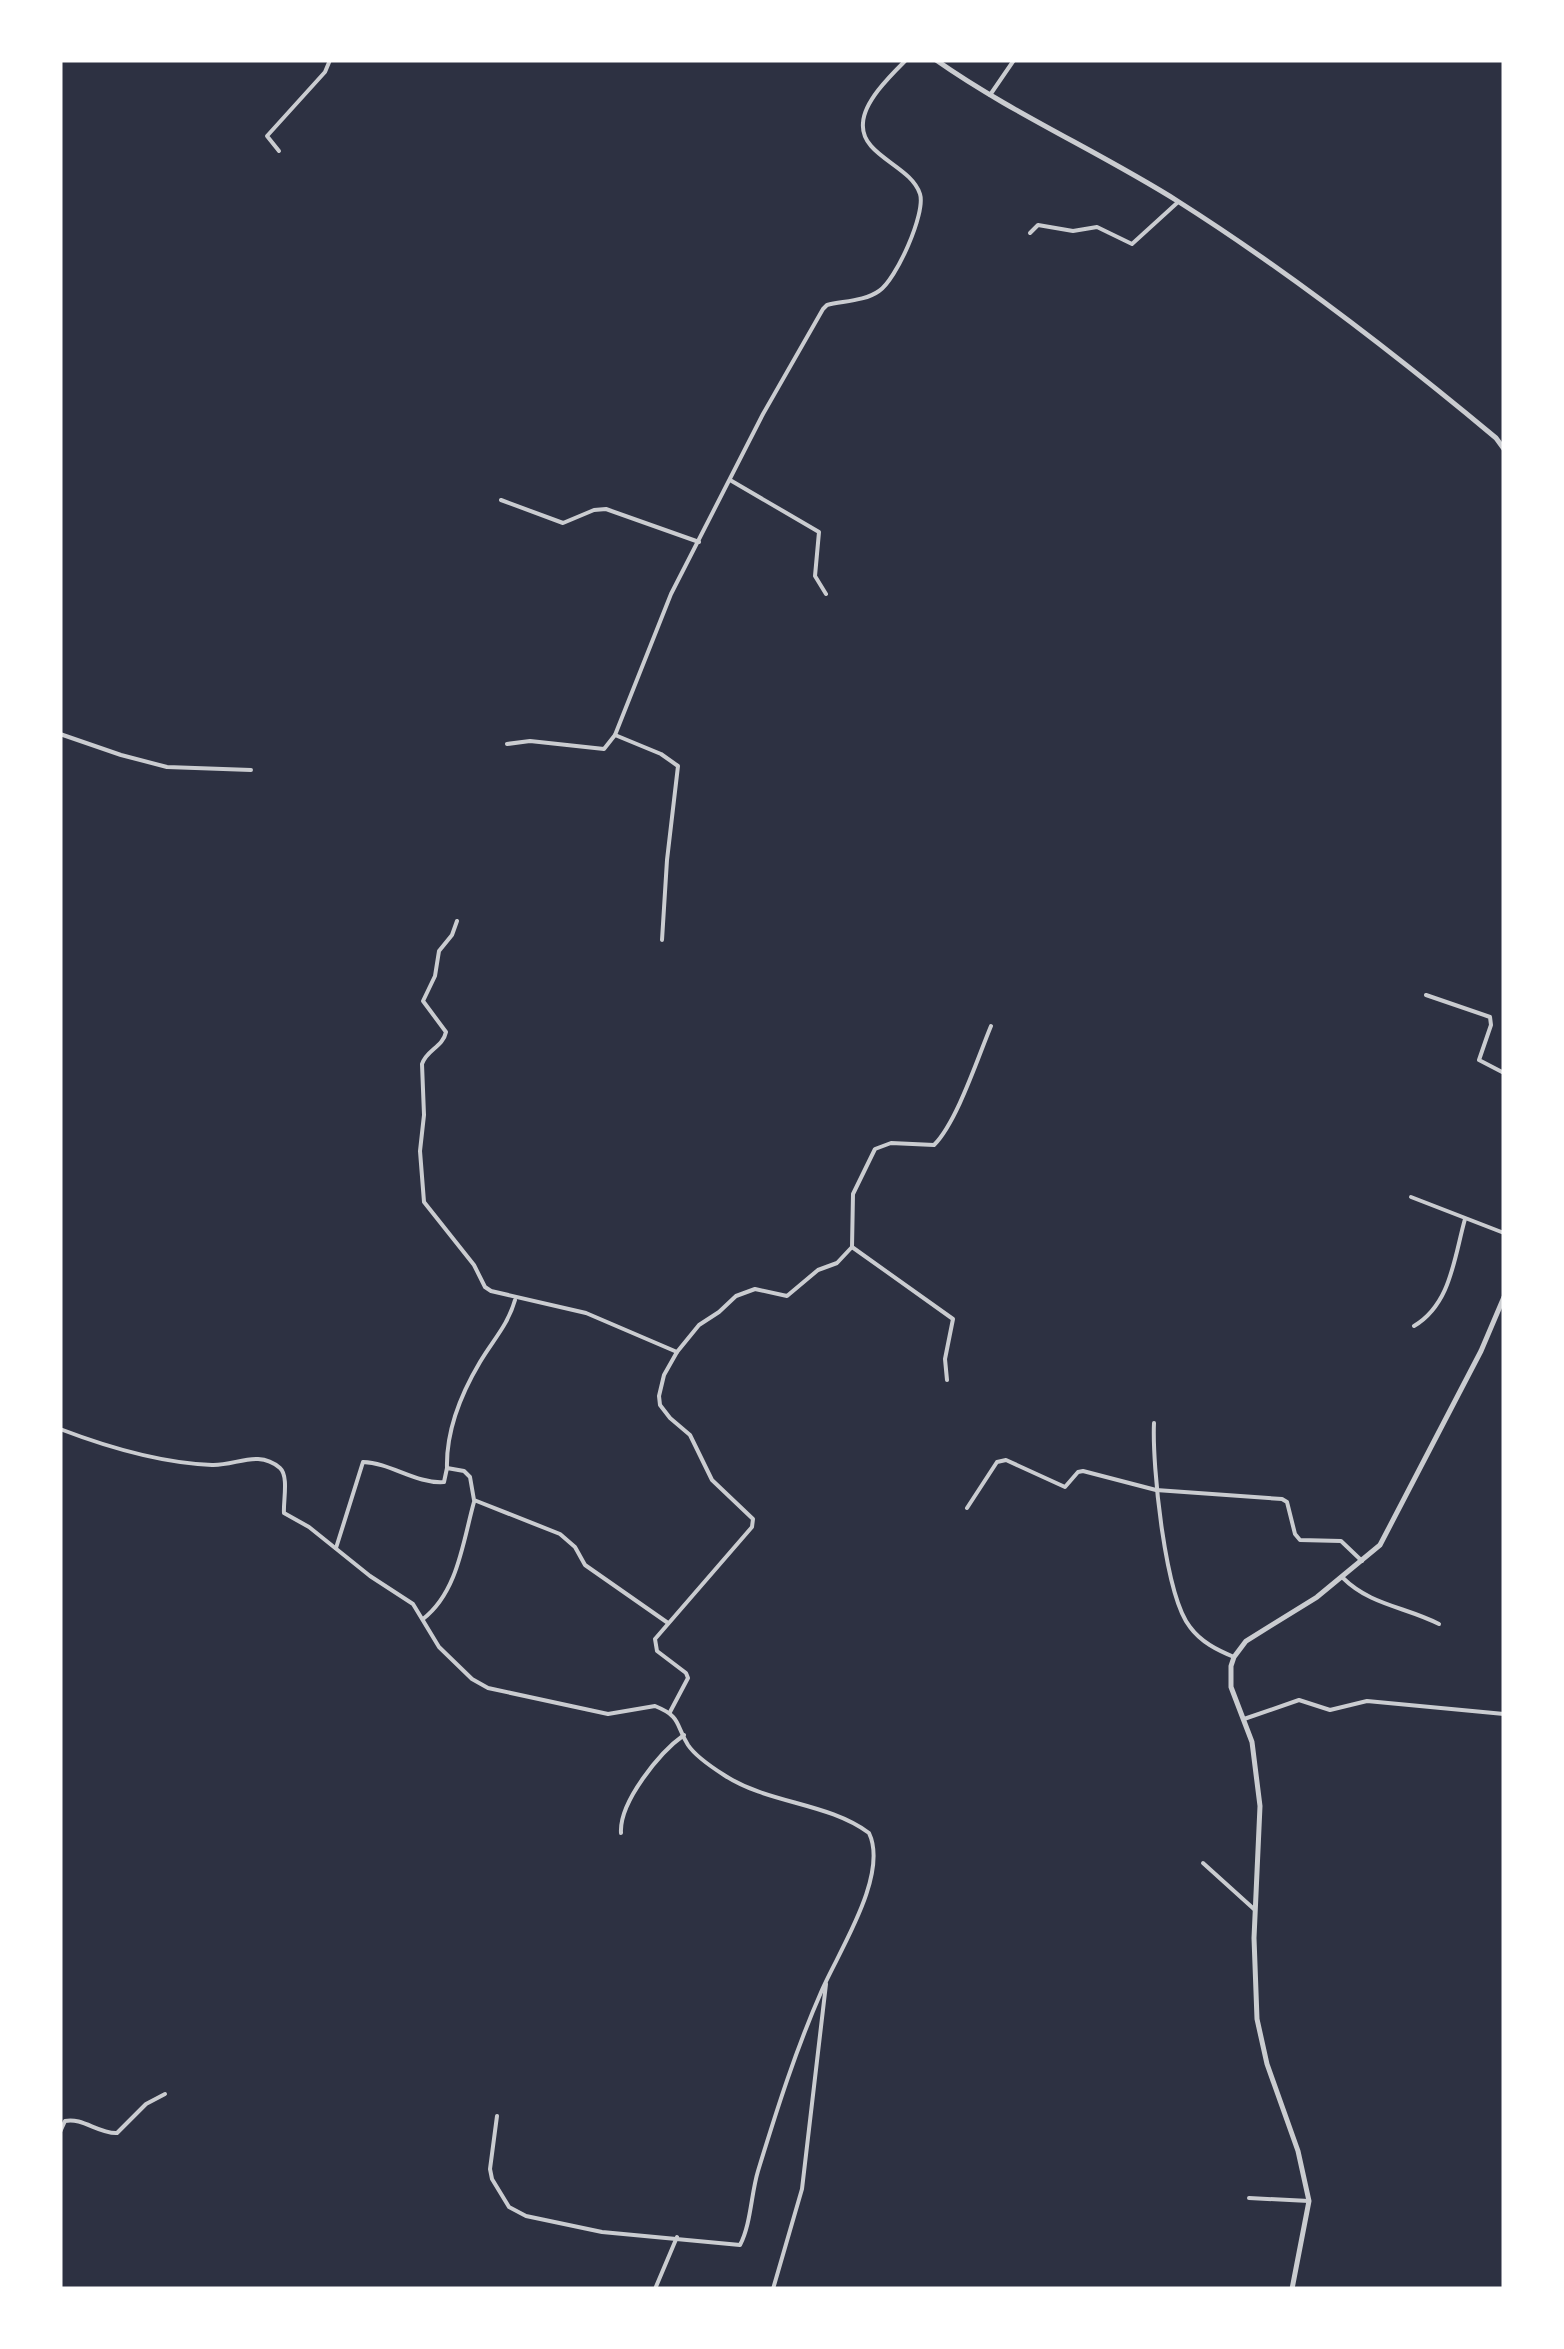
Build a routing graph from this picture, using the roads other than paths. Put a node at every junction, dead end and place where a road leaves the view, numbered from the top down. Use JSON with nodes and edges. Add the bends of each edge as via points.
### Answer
{"nodes":[{"id":1,"x":330,"y":60,"type":"edge"},
{"id":2,"x":906,"y":60,"type":"edge"},
{"id":3,"x":936,"y":60,"type":"edge"},
{"id":4,"x":1014,"y":60,"type":"edge"},
{"id":5,"x":990,"y":95,"type":"junction"},
{"id":6,"x":279,"y":151,"type":"dead end"},
{"id":7,"x":1179,"y":202,"type":"junction"},
{"id":8,"x":1030,"y":232,"type":"dead end"},
{"id":9,"x":1504,"y":449,"type":"edge"},
{"id":10,"x":730,"y":480,"type":"junction"},
{"id":11,"x":501,"y":500,"type":"dead end"},
{"id":12,"x":699,"y":542,"type":"junction"},
{"id":13,"x":826,"y":594,"type":"dead end"},
{"id":14,"x":60,"y":734,"type":"edge"},
{"id":15,"x":615,"y":735,"type":"junction"},
{"id":16,"x":506,"y":744,"type":"dead end"},
{"id":17,"x":251,"y":770,"type":"dead end"},
{"id":18,"x":458,"y":921,"type":"dead end"},
{"id":19,"x":662,"y":940,"type":"dead end"},
{"id":20,"x":1426,"y":995,"type":"dead end"},
{"id":21,"x":991,"y":1026,"type":"dead end"},
{"id":22,"x":1504,"y":1073,"type":"edge"},
{"id":23,"x":1412,"y":1197,"type":"dead end"},
{"id":24,"x":1465,"y":1219,"type":"junction"},
{"id":25,"x":1504,"y":1233,"type":"edge"},
{"id":26,"x":852,"y":1247,"type":"junction"},
{"id":27,"x":1504,"y":1296,"type":"edge"},
{"id":28,"x":515,"y":1299,"type":"junction"},
{"id":29,"x":1414,"y":1326,"type":"dead end"},
{"id":30,"x":677,"y":1352,"type":"junction"},
{"id":31,"x":948,"y":1380,"type":"dead end"},
{"id":32,"x":1154,"y":1423,"type":"dead end"},
{"id":33,"x":60,"y":1429,"type":"edge"},
{"id":34,"x":447,"y":1468,"type":"junction"},
{"id":35,"x":1156,"y":1490,"type":"junction"},
{"id":36,"x":474,"y":1500,"type":"junction"},
{"id":37,"x":967,"y":1508,"type":"dead end"},
{"id":38,"x":336,"y":1548,"type":"junction"},
{"id":39,"x":1363,"y":1562,"type":"junction"},
{"id":40,"x":1343,"y":1578,"type":"junction"},
{"id":41,"x":424,"y":1619,"type":"junction"},
{"id":42,"x":668,"y":1623,"type":"junction"},
{"id":43,"x":1439,"y":1624,"type":"dead end"},
{"id":44,"x":1234,"y":1657,"type":"junction"},
{"id":45,"x":670,"y":1712,"type":"junction"},
{"id":46,"x":1504,"y":1714,"type":"edge"},
{"id":47,"x":1244,"y":1719,"type":"junction"},
{"id":48,"x":684,"y":1735,"type":"junction"},
{"id":49,"x":621,"y":1832,"type":"dead end"},
{"id":50,"x":1203,"y":1863,"type":"dead end"},
{"id":51,"x":1256,"y":1910,"type":"junction"},
{"id":52,"x":826,"y":1980,"type":"junction"},
{"id":53,"x":165,"y":2094,"type":"dead end"},
{"id":54,"x":497,"y":2116,"type":"dead end"},
{"id":55,"x":60,"y":2132,"type":"edge"},
{"id":56,"x":1249,"y":2198,"type":"dead end"},
{"id":57,"x":1308,"y":2200,"type":"junction"},
{"id":58,"x":677,"y":2237,"type":"junction"},
{"id":59,"x":655,"y":2289,"type":"edge"},
{"id":60,"x":773,"y":2289,"type":"edge"},
{"id":61,"x":1292,"y":2289,"type":"edge"}],
"edges":[{"from":1,"to":6,"type":"street","via":[[267,136]]},
{"from":2,"to":10,"type":"street","via":[[862,127],[920,195],[908,245],[878,292],[823,310]]},
{"from":3,"to":5,"type":"street"},
{"from":4,"to":5,"type":"street"},
{"from":5,"to":7,"type":"street"},
{"from":7,"to":8,"type":"street","via":[[1132,244],[1097,227],[1038,225]]},
{"from":7,"to":9,"type":"street","via":[[1386,346]]},
{"from":10,"to":12,"type":"street"},
{"from":10,"to":13,"type":"street","via":[[819,532],[815,576]]},
{"from":11,"to":12,"type":"street","via":[[563,523],[606,509]]},
{"from":12,"to":15,"type":"street"},
{"from":14,"to":17,"type":"street","via":[[167,767]]},
{"from":15,"to":16,"type":"street","via":[[604,749],[530,740]]},
{"from":15,"to":19,"type":"street","via":[[678,766]]},
{"from":18,"to":28,"type":"street","via":[[440,948],[422,1001],[446,1032],[422,1064],[423,1196],[485,1288]]},
{"from":20,"to":22,"type":"street","via":[[1490,1017],[1478,1060]]},
{"from":21,"to":26,"type":"street","via":[[940,1140],[875,1149],[852,1194]]},
{"from":23,"to":24,"type":"street"},
{"from":24,"to":25,"type":"street"},
{"from":24,"to":29,"type":"street","via":[[1445,1294]]},
{"from":26,"to":30,"type":"street","via":[[787,1296],[755,1289],[736,1296]]},
{"from":26,"to":31,"type":"street","via":[[953,1319]]},
{"from":27,"to":39,"type":"street","via":[[1388,1534]]},
{"from":28,"to":30,"type":"street","via":[[586,1313]]},
{"from":28,"to":34,"type":"street","via":[[453,1419]]},
{"from":30,"to":42,"type":"street","via":[[664,1375],[660,1406],[690,1435],[712,1480],[754,1518]]},
{"from":32,"to":35,"type":"street"},
{"from":33,"to":38,"type":"street","via":[[146,1456],[213,1465],[256,1458],[279,1467],[284,1513]]},
{"from":34,"to":36,"type":"street","via":[[470,1476]]},
{"from":34,"to":38,"type":"street","via":[[444,1482],[433,1482],[364,1462]]},
{"from":35,"to":37,"type":"street","via":[[1083,1472],[1065,1487],[1001,1459]]},
{"from":35,"to":39,"type":"street","via":[[1282,1499],[1300,1540],[1342,1541]]},
{"from":35,"to":44,"type":"street","via":[[1186,1623],[1201,1640]]},
{"from":36,"to":41,"type":"street","via":[[455,1572]]},
{"from":36,"to":42,"type":"street","via":[[560,1534],[585,1565]]},
{"from":38,"to":41,"type":"street"},
{"from":39,"to":40,"type":"street"},
{"from":40,"to":43,"type":"street","via":[[1374,1602]]},
{"from":40,"to":44,"type":"street","via":[[1246,1640]]},
{"from":41,"to":45,"type":"street","via":[[439,1646],[488,1688],[608,1714],[655,1706]]},
{"from":42,"to":45,"type":"street","via":[[654,1648],[688,1678]]},
{"from":44,"to":47,"type":"street","via":[[1231,1687]]},
{"from":45,"to":48,"type":"street"},
{"from":46,"to":47,"type":"street","via":[[1367,1700],[1330,1710],[1299,1700]]},
{"from":47,"to":51,"type":"street","via":[[1260,1806]]},
{"from":48,"to":49,"type":"street","via":[[656,1759],[622,1816]]},
{"from":48,"to":52,"type":"street","via":[[699,1756],[746,1787],[868,1832],[874,1854],[867,1890]]},
{"from":50,"to":51,"type":"street"},
{"from":51,"to":57,"type":"street","via":[[1257,2019]]},
{"from":52,"to":58,"type":"street","via":[[776,2109],[743,2242]]},
{"from":52,"to":60,"type":"street","via":[[802,2189]]},
{"from":53,"to":55,"type":"street","via":[[116,2133],[72,2119]]},
{"from":54,"to":58,"type":"street","via":[[490,2169],[510,2207],[602,2232]]},
{"from":56,"to":57,"type":"street"},
{"from":57,"to":61,"type":"street"},
{"from":58,"to":59,"type":"street"}]}
